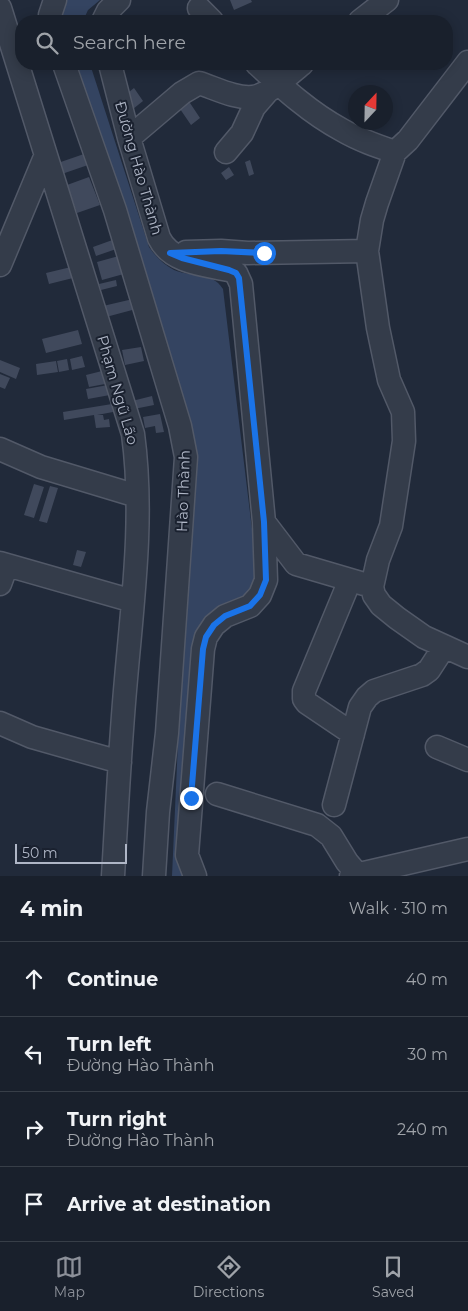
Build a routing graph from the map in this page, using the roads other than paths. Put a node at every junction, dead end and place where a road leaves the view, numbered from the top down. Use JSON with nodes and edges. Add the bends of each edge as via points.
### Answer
{"nodes":[{"id":1,"x":55,"y":0,"type":"edge"},
{"id":2,"x":118,"y":0,"type":"edge"},
{"id":3,"x":387,"y":0,"type":"edge"},
{"id":4,"x":0,"y":8,"type":"edge"},
{"id":5,"x":50,"y":15,"type":"edge"},
{"id":6,"x":106,"y":15,"type":"edge"},
{"id":7,"x":368,"y":15,"type":"edge"},
{"id":8,"x":15,"y":58,"type":"edge"},
{"id":9,"x":468,"y":62,"type":"edge"},
{"id":10,"x":19,"y":70,"type":"edge"},
{"id":11,"x":66,"y":70,"type":"edge"},
{"id":12,"x":112,"y":70,"type":"edge"},
{"id":13,"x":261,"y":70,"type":"edge"},
{"id":14,"x":294,"y":70,"type":"edge"},
{"id":15,"x":272,"y":87,"type":"junction"},
{"id":16,"x":129,"y":138,"type":"junction"},
{"id":17,"x":226,"y":152,"type":"dead end"},
{"id":18,"x":396,"y":152,"type":"junction"},
{"id":19,"x":45,"y":157,"type":"junction"},
{"id":20,"x":5,"y":241,"type":"edge"},
{"id":21,"x":367,"y":251,"type":"junction"},
{"id":22,"x":170,"y":253,"type":"junction"},
{"id":23,"x":0,"y":264,"type":"edge"},
{"id":24,"x":0,"y":449,"type":"edge"},
{"id":25,"x":137,"y":496,"type":"junction"},
{"id":26,"x":264,"y":522,"type":"junction"},
{"id":27,"x":2,"y":570,"type":"edge"},
{"id":28,"x":350,"y":580,"type":"junction"},
{"id":29,"x":372,"y":587,"type":"junction"},
{"id":30,"x":133,"y":601,"type":"junction"},
{"id":31,"x":444,"y":646,"type":"junction"},
{"id":32,"x":468,"y":657,"type":"edge"},
{"id":33,"x":0,"y":723,"type":"edge"},
{"id":34,"x":353,"y":734,"type":"junction"},
{"id":35,"x":436,"y":747,"type":"dead end"},
{"id":36,"x":468,"y":760,"type":"edge"},
{"id":37,"x":120,"y":762,"type":"junction"},
{"id":38,"x":217,"y":794,"type":"dead end"},
{"id":39,"x":334,"y":805,"type":"dead end"},
{"id":40,"x":468,"y":849,"type":"edge"},
{"id":41,"x":354,"y":875,"type":"edge"},
{"id":42,"x":113,"y":876,"type":"edge"},
{"id":43,"x":154,"y":876,"type":"edge"},
{"id":44,"x":195,"y":876,"type":"edge"}],
"edges":[{"from":1,"to":5,"type":"street"},
{"from":2,"to":6,"type":"street"},
{"from":3,"to":7,"type":"street"},
{"from":4,"to":8,"type":"street","name":"Phạm Ngũ Lão"},
{"from":9,"to":18,"type":"street"},
{"from":10,"to":19,"type":"street","name":"Phạm Ngũ Lão"},
{"from":11,"to":43,"type":"street","name":"Hào Thành","via":[[115,210],[180,426],[186,457]]},
{"from":12,"to":16,"type":"street","name":"Đường Hào Thành"},
{"from":13,"to":15,"type":"street"},
{"from":14,"to":15,"type":"street"},
{"from":15,"to":16,"type":"street","via":[[252,98],[199,83],[182,93]]},
{"from":15,"to":17,"type":"street","via":[[254,107],[242,133]]},
{"from":15,"to":18,"type":"street","via":[[329,123]]},
{"from":16,"to":22,"type":"street","name":"Đường Hào Thành","via":[[159,238]]},
{"from":18,"to":21,"type":"street","via":[[377,202]]},
{"from":19,"to":20,"type":"street"},
{"from":19,"to":25,"type":"street","name":"Phạm Ngũ Lão","via":[[133,434]]},
{"from":20,"to":23,"type":"street"},
{"from":21,"to":22,"type":"street"},
{"from":21,"to":29,"type":"street","via":[[388,380],[403,412],[404,440],[391,526]]},
{"from":22,"to":26,"type":"street","name":"Đường Hào Thành","via":[[229,270],[239,278]]},
{"from":24,"to":25,"type":"street","via":[[41,467]]},
{"from":25,"to":30,"type":"street","name":"Phạm Ngũ Lão"},
{"from":26,"to":28,"type":"street","via":[[296,564]]},
{"from":26,"to":44,"type":"street","name":"Đường Hào Thành","via":[[266,580],[260,595],[250,606],[220,620],[206,637],[203,649],[186,854]]},
{"from":27,"to":30,"type":"street"},
{"from":28,"to":29,"type":"street"},
{"from":28,"to":34,"type":"street","via":[[304,691],[304,699]]},
{"from":29,"to":31,"type":"street","via":[[381,605],[424,637]]},
{"from":30,"to":37,"type":"street","name":"Phạm Ngũ Lão"},
{"from":31,"to":32,"type":"street"},
{"from":31,"to":34,"type":"street","via":[[429,670],[422,675],[374,691],[367,697],[360,707]]},
{"from":33,"to":37,"type":"street","via":[[32,737]]},
{"from":34,"to":39,"type":"street"},
{"from":35,"to":36,"type":"street"},
{"from":37,"to":42,"type":"street","name":"Phạm Ngũ Lão"},
{"from":38,"to":41,"type":"street","via":[[317,825],[331,836]]},
{"from":40,"to":41,"type":"street"}]}
